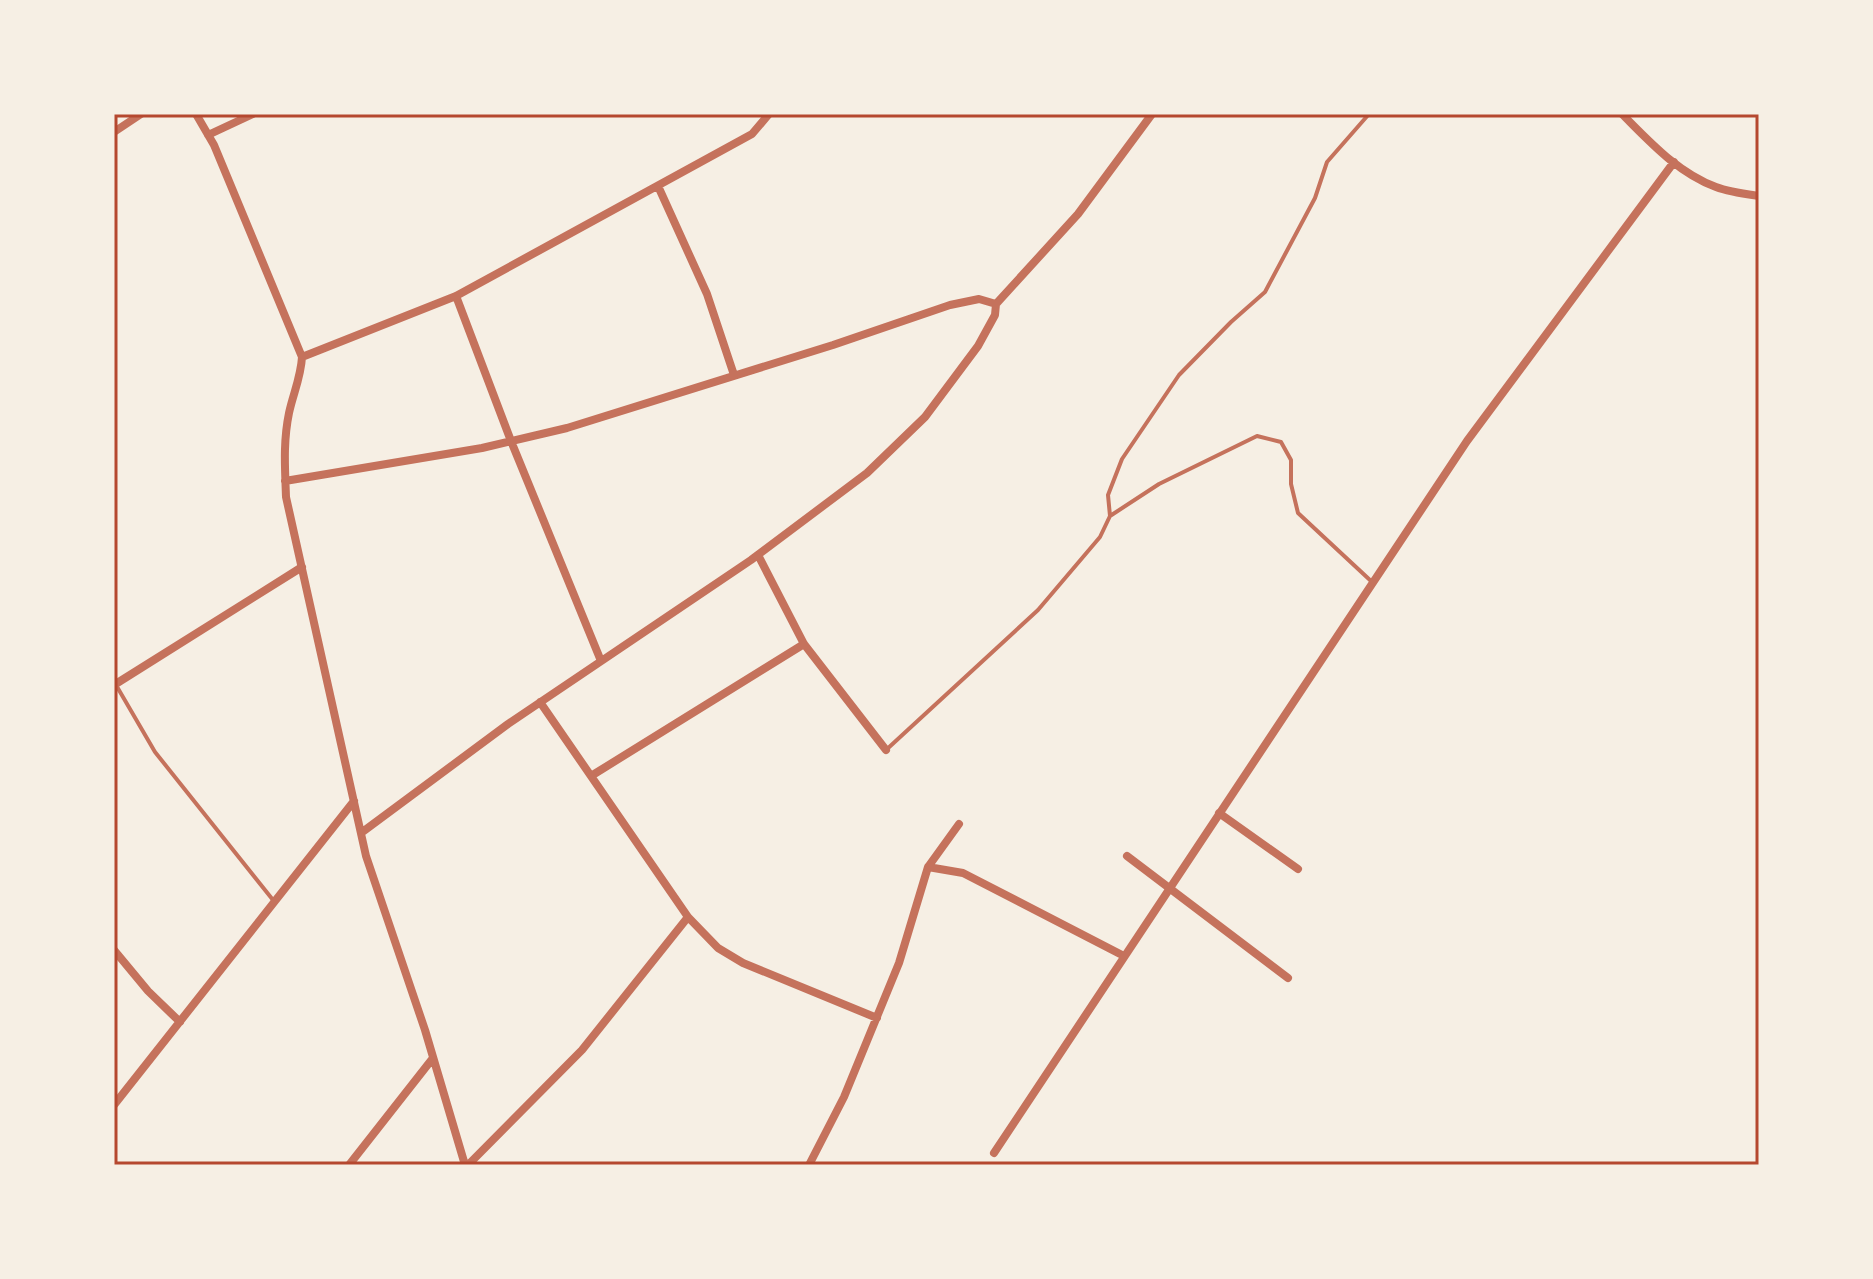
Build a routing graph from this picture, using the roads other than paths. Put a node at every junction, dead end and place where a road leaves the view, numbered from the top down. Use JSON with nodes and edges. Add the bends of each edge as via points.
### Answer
{"nodes":[{"id":1,"x":141,"y":114,"type":"edge"},
{"id":2,"x":196,"y":114,"type":"edge"},
{"id":3,"x":253,"y":114,"type":"edge"},
{"id":4,"x":769,"y":114,"type":"edge"},
{"id":5,"x":1152,"y":114,"type":"edge"},
{"id":6,"x":1369,"y":114,"type":"edge"},
{"id":7,"x":1622,"y":114,"type":"edge"},
{"id":8,"x":114,"y":132,"type":"edge"},
{"id":9,"x":208,"y":135,"type":"junction"},
{"id":10,"x":1674,"y":162,"type":"junction"},
{"id":11,"x":658,"y":186,"type":"junction"},
{"id":12,"x":1759,"y":196,"type":"edge"},
{"id":13,"x":456,"y":296,"type":"junction"},
{"id":14,"x":996,"y":304,"type":"junction"},
{"id":15,"x":302,"y":357,"type":"junction"},
{"id":16,"x":734,"y":375,"type":"junction"},
{"id":17,"x":511,"y":441,"type":"junction"},
{"id":18,"x":285,"y":481,"type":"junction"},
{"id":19,"x":1110,"y":516,"type":"junction"},
{"id":20,"x":758,"y":555,"type":"junction"},
{"id":21,"x":302,"y":567,"type":"junction"},
{"id":22,"x":1373,"y":583,"type":"junction"},
{"id":23,"x":804,"y":644,"type":"junction"},
{"id":24,"x":601,"y":661,"type":"junction"},
{"id":25,"x":115,"y":684,"type":"edge"},
{"id":26,"x":540,"y":702,"type":"junction"},
{"id":27,"x":886,"y":750,"type":"joint"},
{"id":28,"x":591,"y":776,"type":"junction"},
{"id":29,"x":354,"y":801,"type":"junction"},
{"id":30,"x":1219,"y":813,"type":"junction"},
{"id":31,"x":959,"y":824,"type":"dead end"},
{"id":32,"x":361,"y":833,"type":"junction"},
{"id":33,"x":1127,"y":856,"type":"dead end"},
{"id":34,"x":928,"y":867,"type":"junction"},
{"id":35,"x":1298,"y":869,"type":"dead end"},
{"id":36,"x":1170,"y":886,"type":"junction"},
{"id":37,"x":274,"y":902,"type":"junction"},
{"id":38,"x":688,"y":917,"type":"junction"},
{"id":39,"x":114,"y":950,"type":"edge"},
{"id":40,"x":1124,"y":956,"type":"junction"},
{"id":41,"x":1288,"y":978,"type":"dead end"},
{"id":42,"x":877,"y":1018,"type":"junction"},
{"id":43,"x":180,"y":1022,"type":"junction"},
{"id":44,"x":433,"y":1058,"type":"junction"},
{"id":45,"x":114,"y":1105,"type":"edge"},
{"id":46,"x":994,"y":1153,"type":"dead end"},
{"id":47,"x":349,"y":1165,"type":"edge"},
{"id":48,"x":467,"y":1165,"type":"edge"},
{"id":49,"x":809,"y":1165,"type":"edge"}],
"edges":[{"from":1,"to":8,"type":"street"},
{"from":2,"to":9,"type":"street"},
{"from":3,"to":9,"type":"street"},
{"from":4,"to":11,"type":"street","via":[[752,134]]},
{"from":5,"to":14,"type":"street","via":[[1078,214]]},
{"from":6,"to":19,"type":"lane","via":[[1327,162],[1315,198],[1265,292],[1179,375],[1122,459],[1108,495]]},
{"from":7,"to":10,"type":"street"},
{"from":9,"to":15,"type":"street"},
{"from":10,"to":12,"type":"street","via":[[1718,188]]},
{"from":10,"to":22,"type":"street","via":[[1467,441]]},
{"from":11,"to":13,"type":"street"},
{"from":11,"to":16,"type":"street","via":[[707,294]]},
{"from":13,"to":15,"type":"street"},
{"from":13,"to":17,"type":"street"},
{"from":14,"to":16,"type":"street","via":[[979,299],[950,305]]},
{"from":14,"to":20,"type":"street","via":[[978,346],[925,417],[867,473]]},
{"from":15,"to":18,"type":"street","via":[[283,450]]},
{"from":16,"to":17,"type":"street"},
{"from":17,"to":18,"type":"street"},
{"from":17,"to":24,"type":"street"},
{"from":18,"to":21,"type":"street"},
{"from":19,"to":22,"type":"lane","via":[[1159,484],[1257,436],[1281,442],[1291,460],[1298,513]]},
{"from":19,"to":27,"type":"lane","via":[[1100,537],[1038,610]]},
{"from":20,"to":23,"type":"street"},
{"from":20,"to":24,"type":"street"},
{"from":21,"to":25,"type":"street"},
{"from":21,"to":29,"type":"street"},
{"from":22,"to":30,"type":"street"},
{"from":23,"to":27,"type":"street"},
{"from":23,"to":28,"type":"street"},
{"from":24,"to":26,"type":"street"},
{"from":25,"to":37,"type":"lane","via":[[155,752]]},
{"from":26,"to":28,"type":"street"},
{"from":26,"to":32,"type":"street"},
{"from":28,"to":38,"type":"street"},
{"from":29,"to":32,"type":"street"},
{"from":29,"to":37,"type":"street"},
{"from":30,"to":35,"type":"street"},
{"from":30,"to":36,"type":"street"},
{"from":31,"to":34,"type":"street"},
{"from":32,"to":44,"type":"street"},
{"from":33,"to":36,"type":"street"},
{"from":34,"to":40,"type":"street","via":[[963,873]]},
{"from":34,"to":42,"type":"street"},
{"from":36,"to":40,"type":"street"},
{"from":36,"to":41,"type":"street"},
{"from":37,"to":43,"type":"street"},
{"from":38,"to":42,"type":"street","via":[[718,948],[743,963]]},
{"from":38,"to":48,"type":"street","via":[[582,1050]]},
{"from":39,"to":43,"type":"street"},
{"from":40,"to":46,"type":"street"},
{"from":42,"to":49,"type":"street"},
{"from":43,"to":45,"type":"street"},
{"from":44,"to":47,"type":"street"},
{"from":44,"to":48,"type":"street"}]}
